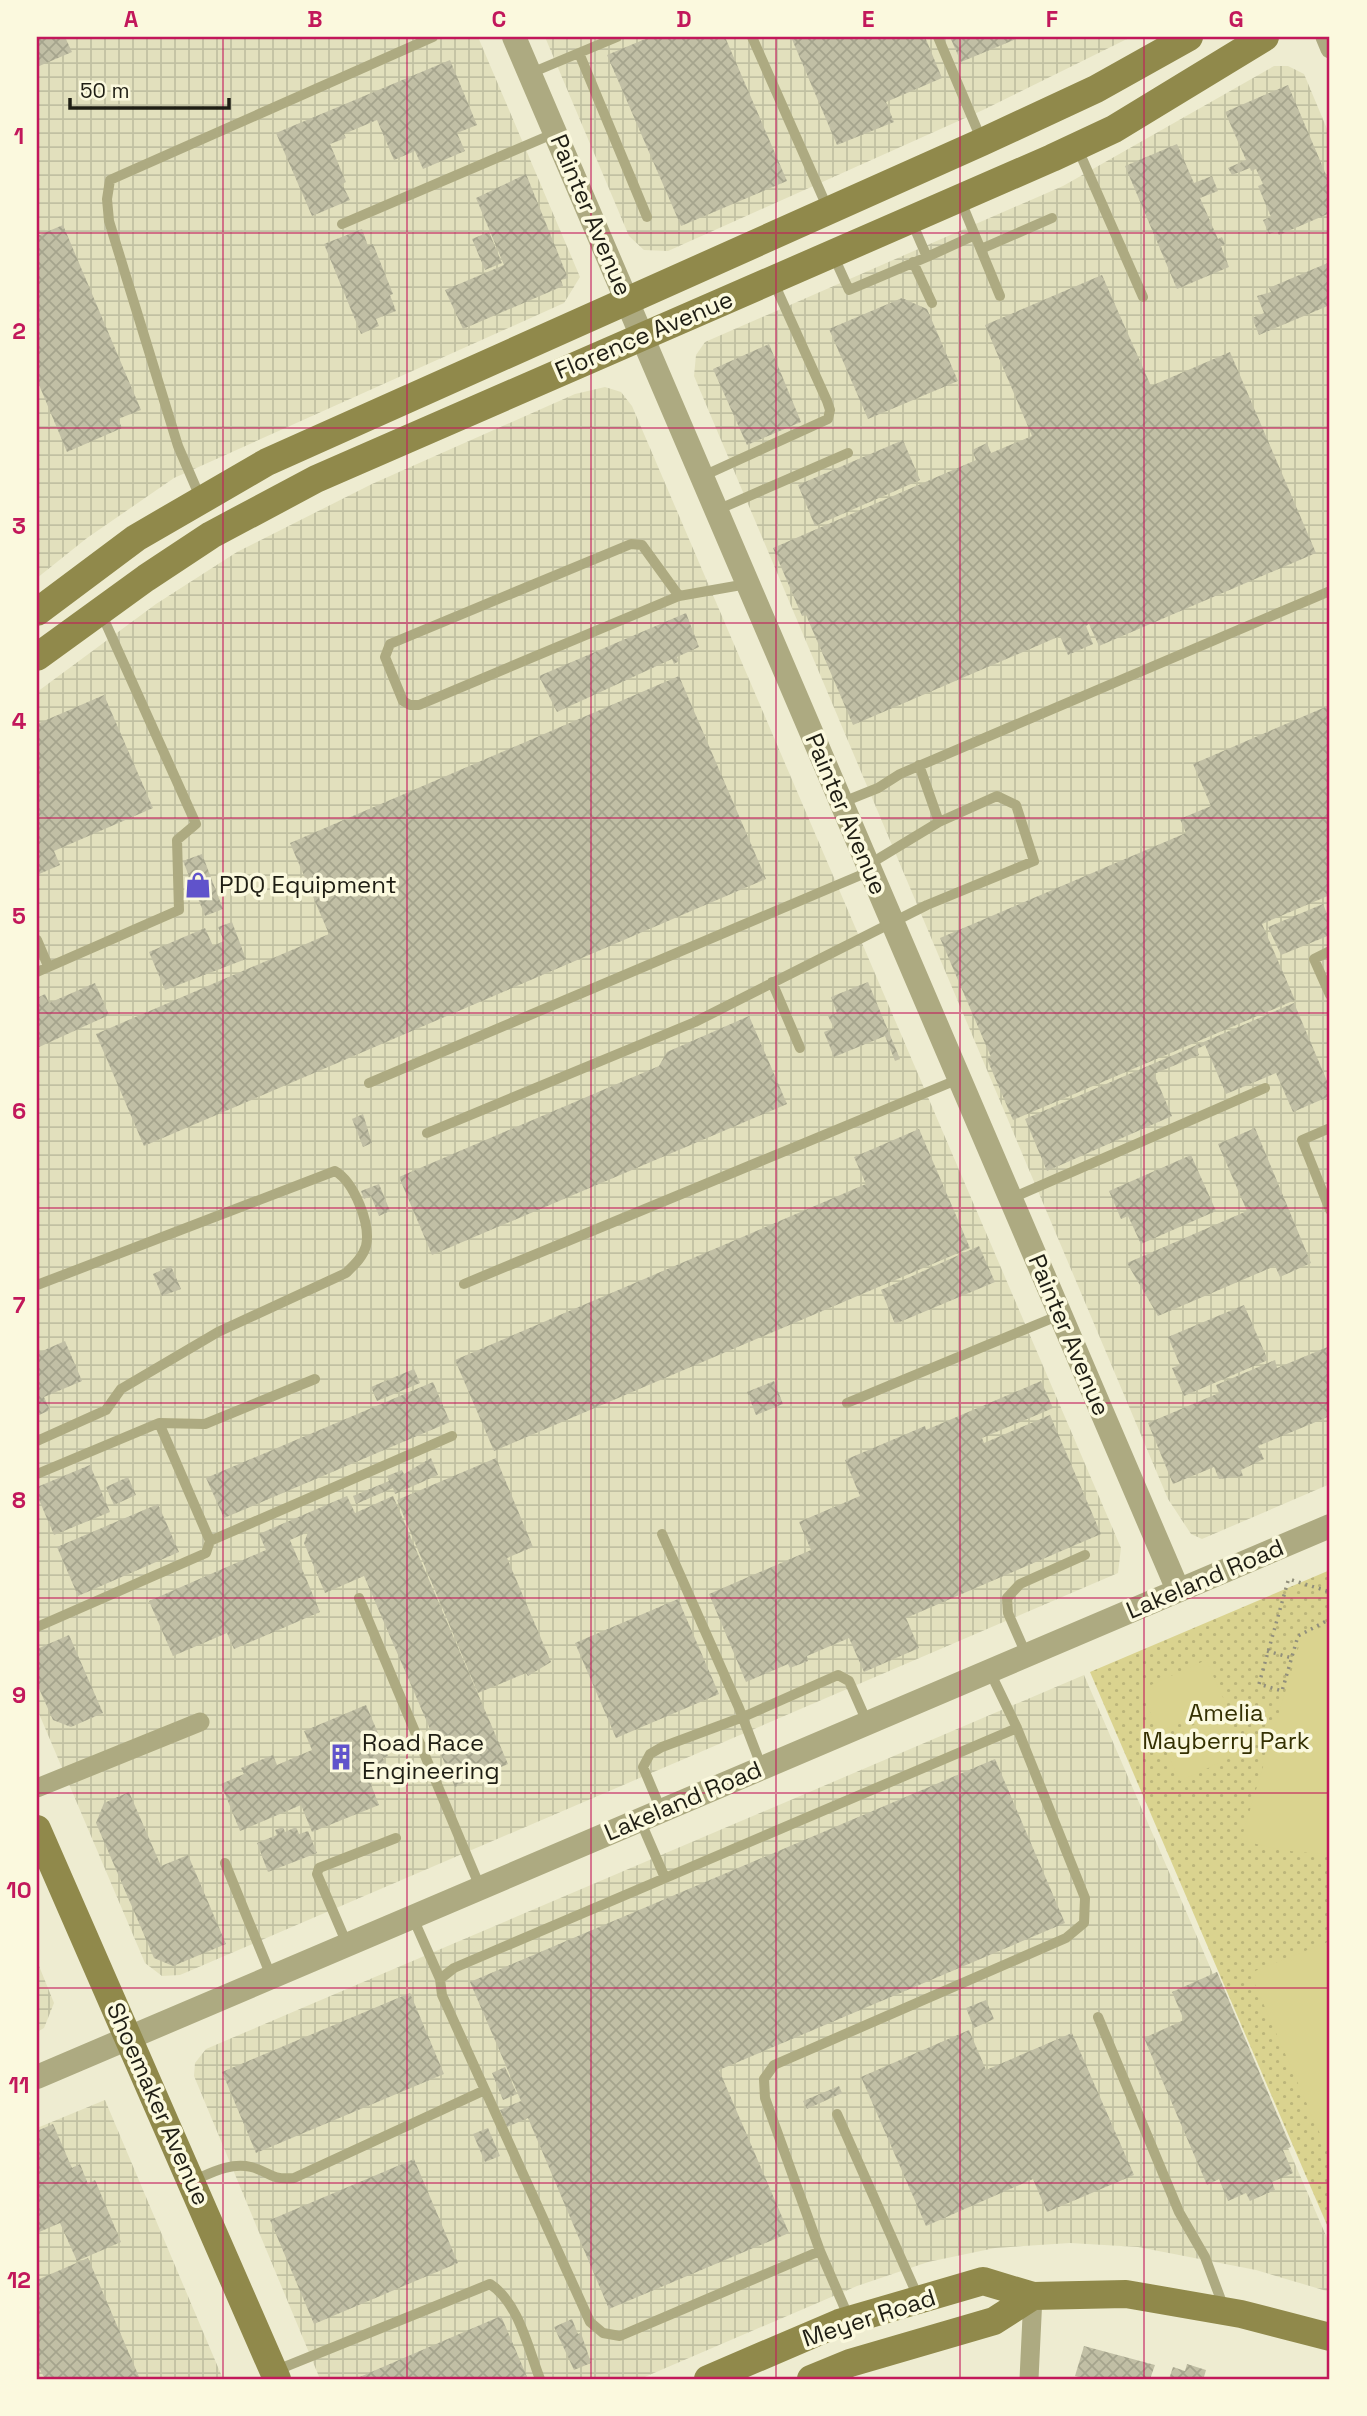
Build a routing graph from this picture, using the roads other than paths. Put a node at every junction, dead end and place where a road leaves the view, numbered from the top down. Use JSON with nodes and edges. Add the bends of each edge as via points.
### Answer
{"nodes":[{"id":1,"x":433,"y":37,"type":"edge"},
{"id":2,"x":617,"y":37,"type":"edge"},
{"id":3,"x":752,"y":37,"type":"edge"},
{"id":4,"x":938,"y":37,"type":"edge"},
{"id":5,"x":1189,"y":37,"type":"edge"},
{"id":6,"x":1265,"y":37,"type":"edge"},
{"id":7,"x":1325,"y":37,"type":"edge"},
{"id":8,"x":517,"y":38,"type":"edge"},
{"id":9,"x":1330,"y":49,"type":"edge"},
{"id":10,"x":579,"y":53,"type":"junction"},
{"id":11,"x":530,"y":74,"type":"junction"},
{"id":12,"x":555,"y":133,"type":"junction"},
{"id":13,"x":982,"y":142,"type":"junction"},
{"id":14,"x":1077,"y":146,"type":"junction"},
{"id":15,"x":960,"y":199,"type":"junction"},
{"id":16,"x":829,"y":211,"type":"junction"},
{"id":17,"x":648,"y":217,"type":"dead end"},
{"id":18,"x":1052,"y":218,"type":"dead end"},
{"id":19,"x":911,"y":220,"type":"junction"},
{"id":20,"x":342,"y":224,"type":"dead end"},
{"id":21,"x":975,"y":235,"type":"junction"},
{"id":22,"x":981,"y":250,"type":"junction"},
{"id":23,"x":833,"y":253,"type":"junction"},
{"id":24,"x":927,"y":257,"type":"junction"},
{"id":25,"x":913,"y":262,"type":"junction"},
{"id":26,"x":772,"y":279,"type":"junction"},
{"id":27,"x":1000,"y":296,"type":"dead end"},
{"id":28,"x":1143,"y":297,"type":"dead end"},
{"id":29,"x":627,"y":300,"type":"junction"},
{"id":30,"x":932,"y":303,"type":"dead end"},
{"id":31,"x":642,"y":335,"type":"junction"},
{"id":32,"x":848,"y":453,"type":"dead end"},
{"id":33,"x":702,"y":477,"type":"junction"},
{"id":34,"x":200,"y":499,"type":"junction"},
{"id":35,"x":717,"y":511,"type":"junction"},
{"id":36,"x":748,"y":584,"type":"junction"},
{"id":37,"x":1330,"y":591,"type":"edge"},
{"id":38,"x":679,"y":596,"type":"junction"},
{"id":39,"x":100,"y":611,"type":"junction"},
{"id":40,"x":37,"y":612,"type":"edge"},
{"id":41,"x":37,"y":657,"type":"edge"},
{"id":42,"x":919,"y":765,"type":"junction"},
{"id":43,"x":842,"y":803,"type":"junction"},
{"id":44,"x":939,"y":822,"type":"junction"},
{"id":45,"x":869,"y":868,"type":"junction"},
{"id":46,"x":893,"y":923,"type":"junction"},
{"id":47,"x":37,"y":940,"type":"edge"},
{"id":48,"x":1330,"y":951,"type":"edge"},
{"id":49,"x":48,"y":966,"type":"junction"},
{"id":50,"x":37,"y":972,"type":"edge"},
{"id":51,"x":772,"y":982,"type":"junction"},
{"id":52,"x":1330,"y":995,"type":"edge"},
{"id":53,"x":800,"y":1048,"type":"dead end"},
{"id":54,"x":959,"y":1079,"type":"junction"},
{"id":55,"x":369,"y":1083,"type":"dead end"},
{"id":56,"x":1265,"y":1088,"type":"dead end"},
{"id":57,"x":1330,"y":1128,"type":"edge"},
{"id":58,"x":427,"y":1133,"type":"dead end"},
{"id":59,"x":1010,"y":1198,"type":"junction"},
{"id":60,"x":1330,"y":1210,"type":"edge"},
{"id":61,"x":464,"y":1284,"type":"dead end"},
{"id":62,"x":37,"y":1285,"type":"edge"},
{"id":63,"x":1060,"y":1315,"type":"junction"},
{"id":64,"x":315,"y":1379,"type":"dead end"},
{"id":65,"x":847,"y":1403,"type":"dead end"},
{"id":66,"x":159,"y":1423,"type":"junction"},
{"id":67,"x":452,"y":1436,"type":"dead end"},
{"id":68,"x":37,"y":1441,"type":"edge"},
{"id":69,"x":37,"y":1474,"type":"edge"},
{"id":70,"x":1330,"y":1526,"type":"edge"},
{"id":71,"x":662,"y":1534,"type":"dead end"},
{"id":72,"x":211,"y":1541,"type":"junction"},
{"id":73,"x":1085,"y":1555,"type":"dead end"},
{"id":74,"x":1178,"y":1590,"type":"junction"},
{"id":75,"x":359,"y":1598,"type":"dead end"},
{"id":76,"x":38,"y":1625,"type":"edge"},
{"id":77,"x":1026,"y":1655,"type":"junction"},
{"id":78,"x":990,"y":1671,"type":"junction"},
{"id":79,"x":743,"y":1717,"type":"junction"},
{"id":80,"x":200,"y":1722,"type":"dead end"},
{"id":81,"x":867,"y":1723,"type":"junction"},
{"id":82,"x":1017,"y":1728,"type":"junction"},
{"id":83,"x":762,"y":1768,"type":"junction"},
{"id":84,"x":37,"y":1788,"type":"edge"},
{"id":85,"x":651,"y":1815,"type":"junction"},
{"id":86,"x":37,"y":1829,"type":"edge"},
{"id":87,"x":396,"y":1838,"type":"dead end"},
{"id":88,"x":225,"y":1863,"type":"dead end"},
{"id":89,"x":665,"y":1878,"type":"junction"},
{"id":90,"x":480,"y":1888,"type":"junction"},
{"id":91,"x":412,"y":1917,"type":"junction"},
{"id":92,"x":347,"y":1945,"type":"junction"},
{"id":93,"x":271,"y":1977,"type":"junction"},
{"id":94,"x":440,"y":1979,"type":"junction"},
{"id":95,"x":1098,"y":2017,"type":"dead end"},
{"id":96,"x":127,"y":2038,"type":"junction"},
{"id":97,"x":37,"y":2077,"type":"edge"},
{"id":98,"x":485,"y":2090,"type":"junction"},
{"id":99,"x":837,"y":2114,"type":"dead end"},
{"id":100,"x":191,"y":2181,"type":"junction"},
{"id":101,"x":820,"y":2250,"type":"junction"},
{"id":102,"x":1033,"y":2295,"type":"junction"},
{"id":103,"x":919,"y":2300,"type":"junction"},
{"id":104,"x":1225,"y":2311,"type":"junction"},
{"id":105,"x":850,"y":2320,"type":"junction"},
{"id":106,"x":1330,"y":2337,"type":"edge"},
{"id":107,"x":743,"y":2372,"type":"edge"},
{"id":108,"x":275,"y":2376,"type":"edge"},
{"id":109,"x":540,"y":2379,"type":"edge"},
{"id":110,"x":708,"y":2379,"type":"edge"},
{"id":111,"x":811,"y":2379,"type":"edge"},
{"id":112,"x":1029,"y":2379,"type":"edge"}],
"edges":[{"from":1,"to":34,"type":"lane","via":[[110,180],[110,221],[178,446]]},
{"from":2,"to":10,"type":"lane"},
{"from":3,"to":16,"type":"lane"},
{"from":4,"to":13,"type":"lane"},
{"from":5,"to":13,"type":"main road","name":"Florence Avenue","via":[[1096,89]]},
{"from":6,"to":14,"type":"main road","name":"Florence Avenue","via":[[1114,129]]},
{"from":7,"to":9,"type":"street"},
{"from":8,"to":11,"type":"street","name":"Painter Avenue"},
{"from":10,"to":11,"type":"lane"},
{"from":10,"to":17,"type":"lane"},
{"from":11,"to":12,"type":"street","name":"Painter Avenue"},
{"from":12,"to":20,"type":"lane"},
{"from":12,"to":29,"type":"street","name":"Painter Avenue"},
{"from":13,"to":16,"type":"main road","name":"Florence Avenue"},
{"from":14,"to":15,"type":"main road","name":"Florence Avenue"},
{"from":14,"to":28,"type":"lane"},
{"from":15,"to":19,"type":"main road","name":"Florence Avenue"},
{"from":15,"to":21,"type":"lane"},
{"from":16,"to":29,"type":"main road","name":"Florence Avenue"},
{"from":18,"to":22,"type":"lane"},
{"from":19,"to":23,"type":"main road","name":"Florence Avenue"},
{"from":19,"to":24,"type":"lane"},
{"from":21,"to":22,"type":"lane"},
{"from":21,"to":24,"type":"lane"},
{"from":22,"to":27,"type":"lane"},
{"from":23,"to":25,"type":"lane","via":[[849,289]]},
{"from":23,"to":26,"type":"main road","name":"Florence Avenue"},
{"from":24,"to":25,"type":"lane"},
{"from":25,"to":30,"type":"lane"},
{"from":26,"to":31,"type":"main road","name":"Florence Avenue"},
{"from":26,"to":33,"type":"lane","via":[[827,401],[828,419]]},
{"from":29,"to":31,"type":"street","name":"Painter Avenue"},
{"from":29,"to":34,"type":"main road","name":"Florence Avenue","via":[[333,431]]},
{"from":31,"to":33,"type":"street","name":"Painter Avenue"},
{"from":31,"to":39,"type":"main road","name":"Florence Avenue","via":[[267,503],[200,542]]},
{"from":32,"to":35,"type":"lane"},
{"from":33,"to":35,"type":"street","name":"Painter Avenue"},
{"from":34,"to":40,"type":"main road","name":"Florence Avenue","via":[[136,538]]},
{"from":35,"to":36,"type":"street","name":"Painter Avenue"},
{"from":36,"to":38,"type":"lane"},
{"from":36,"to":43,"type":"street","name":"Painter Avenue"},
{"from":37,"to":42,"type":"lane"},
{"from":38,"to":38,"type":"lane","via":[[419,705],[403,701],[385,657],[390,644],[631,544],[642,545]]},
{"from":39,"to":41,"type":"main road","name":"Florence Avenue"},
{"from":39,"to":49,"type":"lane","via":[[196,824],[177,840],[179,910]]},
{"from":42,"to":43,"type":"lane"},
{"from":42,"to":44,"type":"lane"},
{"from":43,"to":45,"type":"street","name":"Painter Avenue"},
{"from":44,"to":45,"type":"lane"},
{"from":44,"to":46,"type":"lane","via":[[997,796],[1016,805],[1034,861]]},
{"from":45,"to":46,"type":"street","name":"Painter Avenue"},
{"from":45,"to":55,"type":"lane"},
{"from":46,"to":51,"type":"lane"},
{"from":46,"to":54,"type":"street","name":"Painter Avenue"},
{"from":47,"to":49,"type":"lane"},
{"from":48,"to":52,"type":"lane","via":[[1314,959]]},
{"from":49,"to":50,"type":"lane"},
{"from":51,"to":53,"type":"lane"},
{"from":51,"to":58,"type":"lane","via":[[695,1022]]},
{"from":54,"to":59,"type":"street","name":"Painter Avenue"},
{"from":54,"to":61,"type":"lane"},
{"from":56,"to":59,"type":"lane"},
{"from":57,"to":60,"type":"lane","via":[[1301,1140]]},
{"from":59,"to":63,"type":"street","name":"Painter Avenue"},
{"from":62,"to":68,"type":"lane","via":[[335,1171],[345,1177],[367,1227],[366,1247],[346,1273],[218,1332],[121,1389],[106,1410]]},
{"from":63,"to":65,"type":"lane"},
{"from":63,"to":74,"type":"street","name":"Painter Avenue"},
{"from":64,"to":66,"type":"lane","via":[[205,1424]]},
{"from":66,"to":69,"type":"lane"},
{"from":66,"to":72,"type":"lane"},
{"from":67,"to":72,"type":"lane"},
{"from":70,"to":74,"type":"street","name":"Lakeland Road"},
{"from":71,"to":79,"type":"lane"},
{"from":72,"to":76,"type":"lane","via":[[206,1553]]},
{"from":73,"to":77,"type":"lane","via":[[1020,1584],[1007,1598],[1008,1613]]},
{"from":74,"to":77,"type":"street","name":"Lakeland Road"},
{"from":75,"to":90,"type":"lane"},
{"from":77,"to":78,"type":"street","name":"Lakeland Road"},
{"from":78,"to":81,"type":"street","name":"Lakeland Road"},
{"from":78,"to":82,"type":"lane"},
{"from":79,"to":81,"type":"lane","via":[[838,1675],[849,1681]]},
{"from":79,"to":83,"type":"lane"},
{"from":79,"to":85,"type":"lane","via":[[662,1747],[644,1762]]},
{"from":80,"to":84,"type":"street"},
{"from":81,"to":83,"type":"street","name":"Lakeland Road"},
{"from":82,"to":89,"type":"lane"},
{"from":82,"to":101,"type":"lane","via":[[1085,1898],[1084,1923],[1066,1938],[774,2065],[764,2079],[765,2098]]},
{"from":83,"to":85,"type":"street","name":"Lakeland Road"},
{"from":85,"to":89,"type":"lane"},
{"from":85,"to":90,"type":"street","name":"Lakeland Road"},
{"from":86,"to":96,"type":"main road","name":"Shoemaker Avenue"},
{"from":87,"to":92,"type":"lane","via":[[319,1868],[317,1874]]},
{"from":88,"to":93,"type":"lane"},
{"from":89,"to":94,"type":"lane","via":[[454,1968]]},
{"from":90,"to":91,"type":"street","name":"Lakeland Road"},
{"from":91,"to":92,"type":"street","name":"Lakeland Road"},
{"from":91,"to":94,"type":"lane"},
{"from":92,"to":93,"type":"street","name":"Lakeland Road"},
{"from":93,"to":96,"type":"street","name":"Lakeland Road"},
{"from":94,"to":98,"type":"lane","via":[[442,1995]]},
{"from":95,"to":104,"type":"lane"},
{"from":96,"to":97,"type":"street","name":"Lakeland Road"},
{"from":96,"to":100,"type":"main road","name":"Shoemaker Avenue"},
{"from":98,"to":100,"type":"lane","via":[[293,2178],[274,2179],[253,2167],[232,2165]]},
{"from":98,"to":101,"type":"lane","via":[[590,2322],[604,2333],[620,2336]]},
{"from":99,"to":103,"type":"lane"},
{"from":100,"to":108,"type":"main road","name":"Shoemaker Avenue"},
{"from":101,"to":105,"type":"lane"},
{"from":102,"to":103,"type":"main road","name":"Meyer Road","via":[[983,2281]]},
{"from":102,"to":104,"type":"main road","name":"Meyer Road","via":[[1126,2294]]},
{"from":102,"to":111,"type":"main road","name":"Meyer Road","via":[[994,2321]]},
{"from":102,"to":112,"type":"street"},
{"from":103,"to":105,"type":"main road","name":"Meyer Road"},
{"from":104,"to":106,"type":"main road","name":"Meyer Road"},
{"from":105,"to":107,"type":"main road","name":"Meyer Road"},
{"from":107,"to":110,"type":"main road","name":"Meyer Road"},
{"from":108,"to":109,"type":"lane","via":[[490,2284],[517,2318]]}]}
